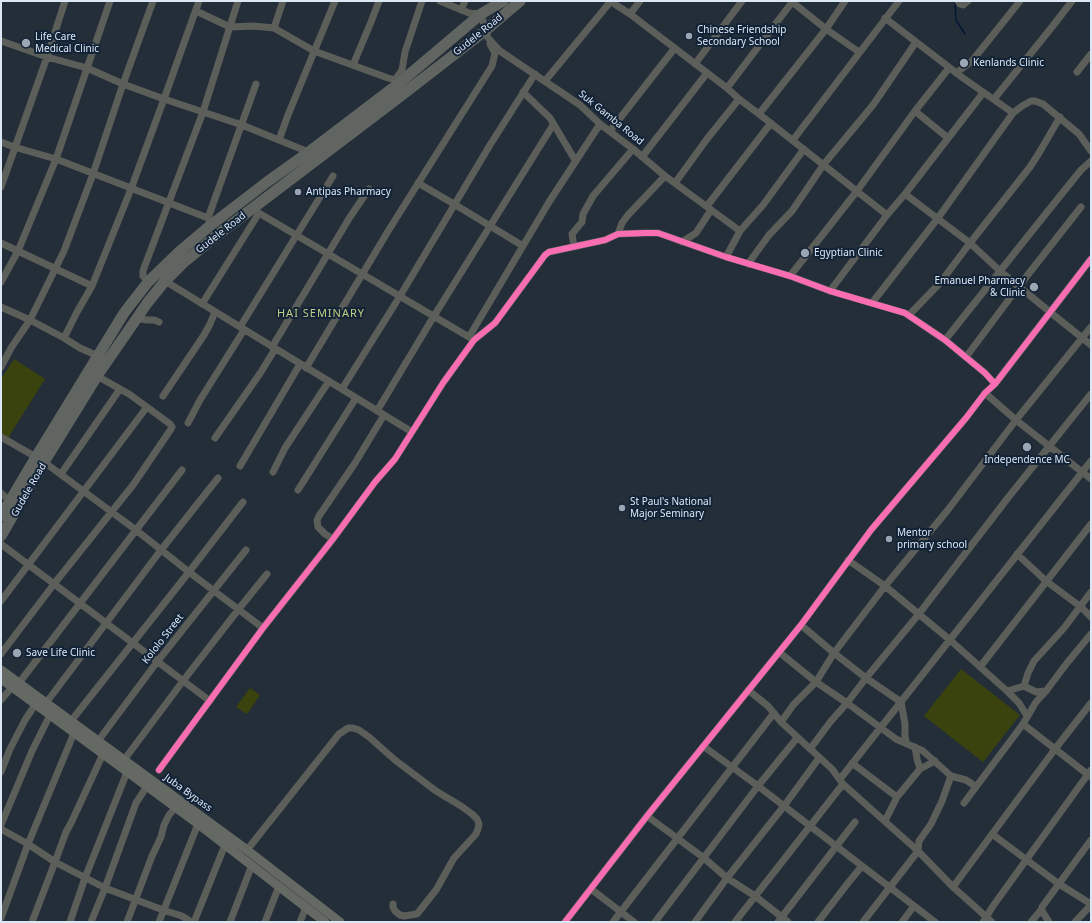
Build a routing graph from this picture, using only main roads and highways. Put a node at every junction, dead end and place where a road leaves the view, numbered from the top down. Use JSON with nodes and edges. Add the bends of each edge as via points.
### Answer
{"nodes":[{"id":1,"x":503,"y":1,"type":"edge"},
{"id":2,"x":520,"y":1,"type":"edge"},
{"id":3,"x":314,"y":155,"type":"junction"},
{"id":4,"x":104,"y":352,"type":"junction"},
{"id":5,"x":40,"y":460,"type":"junction"},
{"id":6,"x":1,"y":516,"type":"edge"},
{"id":7,"x":1,"y":536,"type":"edge"},
{"id":8,"x":1,"y":670,"type":"edge"},
{"id":9,"x":1,"y":679,"type":"edge"},
{"id":10,"x":15,"y":685,"type":"junction"},
{"id":11,"x":325,"y":922,"type":"edge"},
{"id":12,"x":340,"y":922,"type":"edge"}],
"edges":[{"from":1,"to":3,"type":"highway","name":"Gudele Road","via":[[480,14],[396,82]]},
{"from":2,"to":3,"type":"highway","name":"Gudele Road","via":[[487,34]]},
{"from":3,"to":4,"type":"highway","name":"Gudele Road","via":[[256,211],[202,246],[183,263]]},
{"from":3,"to":4,"type":"highway","name":"Gudele Road","via":[[267,182],[210,221],[148,282],[124,313]]},
{"from":4,"to":5,"type":"highway","name":"Gudele Road"},
{"from":4,"to":5,"type":"highway","name":"Gudele Road","via":[[97,376]]},
{"from":5,"to":6,"type":"highway","name":"Gudele Road"},
{"from":5,"to":7,"type":"highway","name":"Gudele Road"},
{"from":8,"to":10,"type":"main road","name":"Juba Bypass"},
{"from":9,"to":10,"type":"main road","name":"Juba Bypass"},
{"from":10,"to":11,"type":"main road","name":"Juba Bypass","via":[[35,705],[176,807]]},
{"from":10,"to":12,"type":"main road","name":"Juba Bypass","via":[[71,721],[247,850]]}]}
